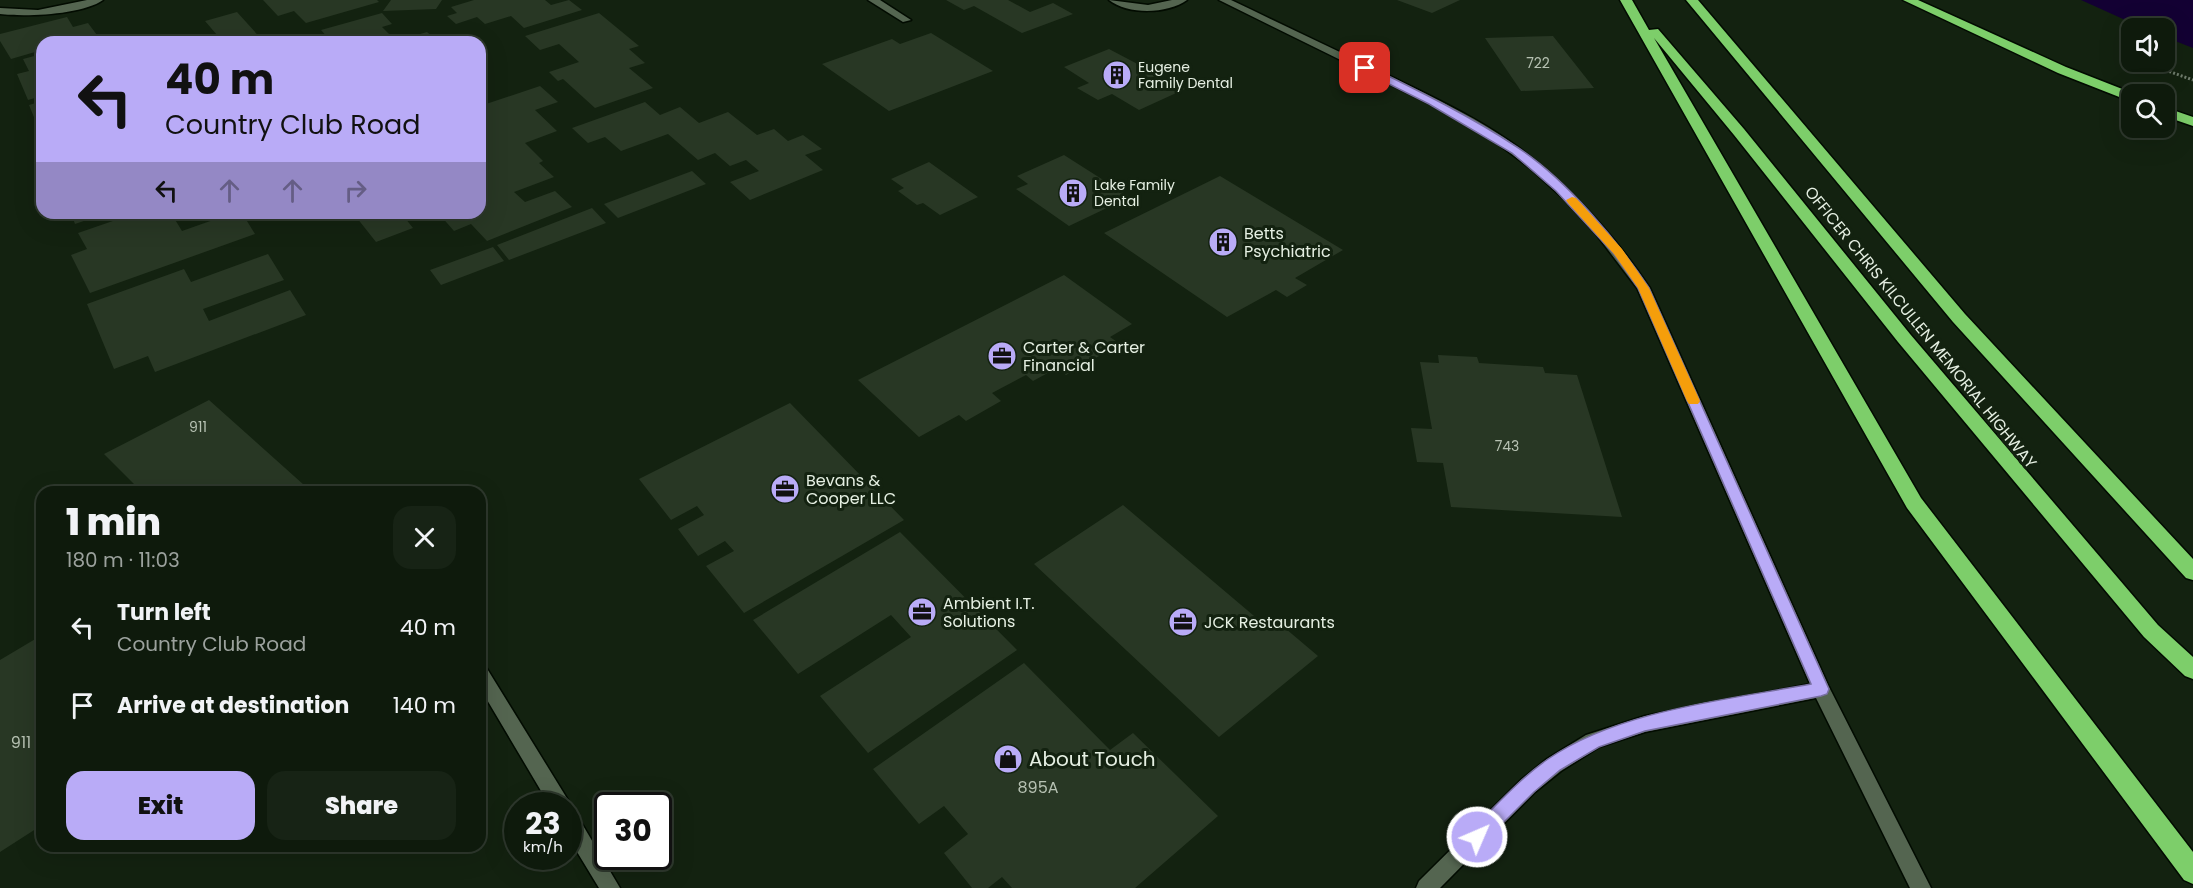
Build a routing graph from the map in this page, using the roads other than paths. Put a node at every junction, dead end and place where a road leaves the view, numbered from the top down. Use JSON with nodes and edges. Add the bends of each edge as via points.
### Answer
{"nodes":[{"id":1,"x":98,"y":0,"type":"edge"},
{"id":2,"x":873,"y":0,"type":"edge"},
{"id":3,"x":1114,"y":0,"type":"edge"},
{"id":4,"x":1182,"y":0,"type":"edge"},
{"id":5,"x":1224,"y":0,"type":"edge"},
{"id":6,"x":1627,"y":0,"type":"edge"},
{"id":7,"x":1692,"y":0,"type":"edge"},
{"id":8,"x":1909,"y":0,"type":"edge"},
{"id":9,"x":0,"y":11,"type":"edge"},
{"id":10,"x":906,"y":20,"type":"dead end"},
{"id":11,"x":2121,"y":94,"type":"edge"},
{"id":12,"x":2175,"y":116,"type":"edge"},
{"id":13,"x":2193,"y":123,"type":"edge"},
{"id":14,"x":2193,"y":572,"type":"edge"},
{"id":15,"x":2193,"y":670,"type":"edge"},
{"id":16,"x":486,"y":682,"type":"edge"},
{"id":17,"x":1821,"y":689,"type":"junction"},
{"id":18,"x":553,"y":792,"type":"edge"},
{"id":19,"x":582,"y":841,"type":"edge"},
{"id":20,"x":2193,"y":872,"type":"edge"},
{"id":21,"x":610,"y":888,"type":"edge"},
{"id":22,"x":1426,"y":888,"type":"edge"},
{"id":23,"x":1921,"y":888,"type":"edge"}],
"edges":[{"from":1,"to":9,"type":"street","via":[[53,12]]},
{"from":2,"to":10,"type":"street"},
{"from":3,"to":4,"type":"street","via":[[1152,9]]},
{"from":5,"to":17,"type":"street","via":[[1433,102],[1498,139],[1560,189],[1618,252],[1643,288]]},
{"from":6,"to":15,"type":"highway","name":"OFFICER CHRIS KILCULLEN MEMORIAL HIGHWAY","via":[[1739,132],[1911,348],[2151,631]]},
{"from":6,"to":20,"type":"highway","via":[[1914,502]]},
{"from":7,"to":14,"type":"highway","name":"OFFICER CHRIS KILCULLEN MEMORIAL HIGHWAY","via":[[1959,318]]},
{"from":8,"to":11,"type":"highway"},
{"from":12,"to":13,"type":"highway"},
{"from":16,"to":18,"type":"street"},
{"from":17,"to":22,"type":"street","via":[[1645,724],[1593,741],[1527,786]]},
{"from":17,"to":23,"type":"street"},
{"from":19,"to":21,"type":"street"}]}
